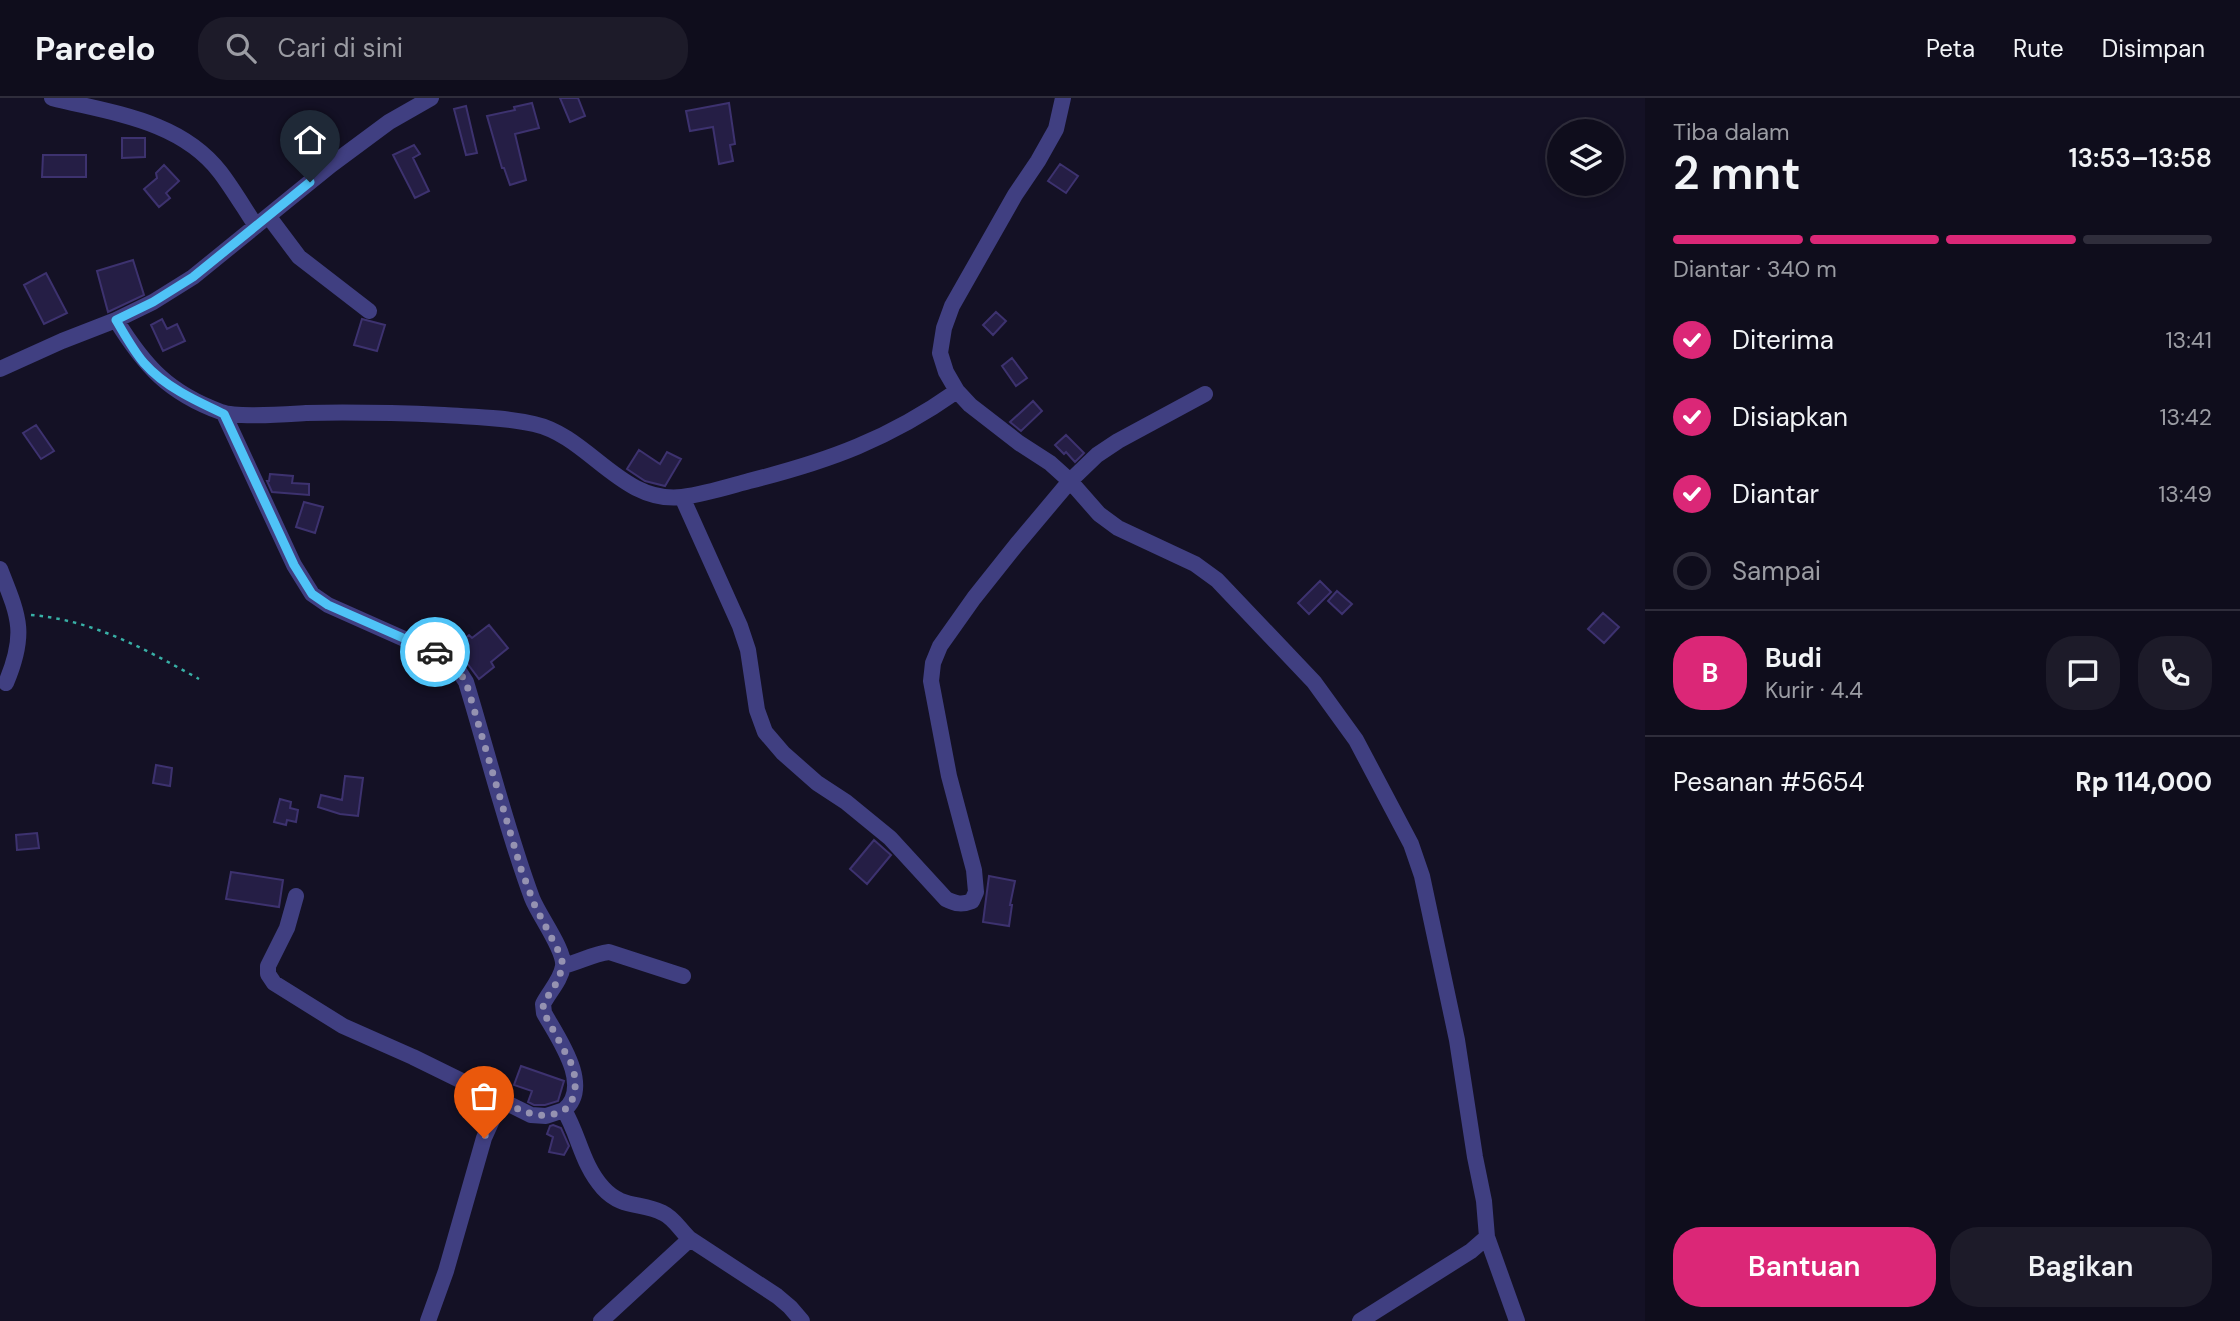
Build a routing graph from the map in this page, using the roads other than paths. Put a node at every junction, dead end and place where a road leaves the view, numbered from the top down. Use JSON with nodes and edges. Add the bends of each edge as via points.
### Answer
{"nodes":[{"id":1,"x":52,"y":98,"type":"edge"},
{"id":2,"x":431,"y":98,"type":"edge"},
{"id":3,"x":1063,"y":98,"type":"edge"},
{"id":4,"x":262,"y":221,"type":"junction"},
{"id":5,"x":369,"y":311,"type":"dead end"},
{"id":6,"x":116,"y":320,"type":"junction"},
{"id":7,"x":0,"y":369,"type":"edge"},
{"id":8,"x":957,"y":391,"type":"junction"},
{"id":9,"x":1205,"y":394,"type":"dead end"},
{"id":10,"x":224,"y":414,"type":"junction"},
{"id":11,"x":1070,"y":481,"type":"junction"},
{"id":12,"x":682,"y":497,"type":"junction"},
{"id":13,"x":0,"y":569,"type":"edge"},
{"id":14,"x":6,"y":683,"type":"dead end"},
{"id":15,"x":296,"y":896,"type":"dead end"},
{"id":16,"x":563,"y":966,"type":"junction"},
{"id":17,"x":683,"y":976,"type":"dead end"},
{"id":18,"x":506,"y":1104,"type":"junction"},
{"id":19,"x":564,"y":1110,"type":"junction"},
{"id":20,"x":1488,"y":1237,"type":"junction"},
{"id":21,"x":690,"y":1239,"type":"junction"},
{"id":22,"x":428,"y":1321,"type":"edge"},
{"id":23,"x":601,"y":1321,"type":"edge"},
{"id":24,"x":802,"y":1321,"type":"edge"},
{"id":25,"x":1360,"y":1321,"type":"edge"},
{"id":26,"x":1517,"y":1321,"type":"edge"}],
"edges":[{"from":1,"to":4,"type":"street","via":[[165,128],[195,146]]},
{"from":2,"to":4,"type":"street","via":[[389,122]]},
{"from":3,"to":8,"type":"street","via":[[1056,129],[969,273],[944,328],[940,353]]},
{"from":4,"to":5,"type":"street","via":[[299,257]]},
{"from":4,"to":6,"type":"street","via":[[193,277]]},
{"from":6,"to":7,"type":"street"},
{"from":6,"to":10,"type":"street","via":[[158,377]]},
{"from":8,"to":11,"type":"street"},
{"from":8,"to":12,"type":"street","via":[[862,446],[821,462]]},
{"from":9,"to":11,"type":"street","via":[[1118,441]]},
{"from":10,"to":12,"type":"street","via":[[414,414],[536,424],[566,438],[631,486],[658,497]]},
{"from":10,"to":16,"type":"street","via":[[288,553],[312,594],[447,658],[466,682],[521,869]]},
{"from":11,"to":12,"type":"street","via":[[974,598],[933,663],[931,681],[939,729],[974,870],[976,892],[965,904],[946,899],[890,838],[817,783],[765,732],[740,626]]},
{"from":11,"to":20,"type":"street","via":[[1118,528],[1195,564],[1217,580],[1314,682],[1356,740],[1422,876],[1457,1040]]},
{"from":13,"to":14,"type":"street","via":[[17,614],[19,644]]},
{"from":15,"to":18,"type":"street","via":[[287,928],[268,966],[274,983],[343,1026]]},
{"from":16,"to":17,"type":"street","via":[[609,952]]},
{"from":16,"to":19,"type":"street","via":[[543,1004],[576,1083],[571,1105]]},
{"from":18,"to":19,"type":"street","via":[[540,1116]]},
{"from":18,"to":22,"type":"street","via":[[484,1138]]},
{"from":19,"to":21,"type":"street","via":[[588,1167],[604,1189],[626,1204],[663,1213]]},
{"from":20,"to":25,"type":"street"},
{"from":20,"to":26,"type":"street"},
{"from":21,"to":23,"type":"street"},
{"from":21,"to":24,"type":"street","via":[[777,1296]]}]}
